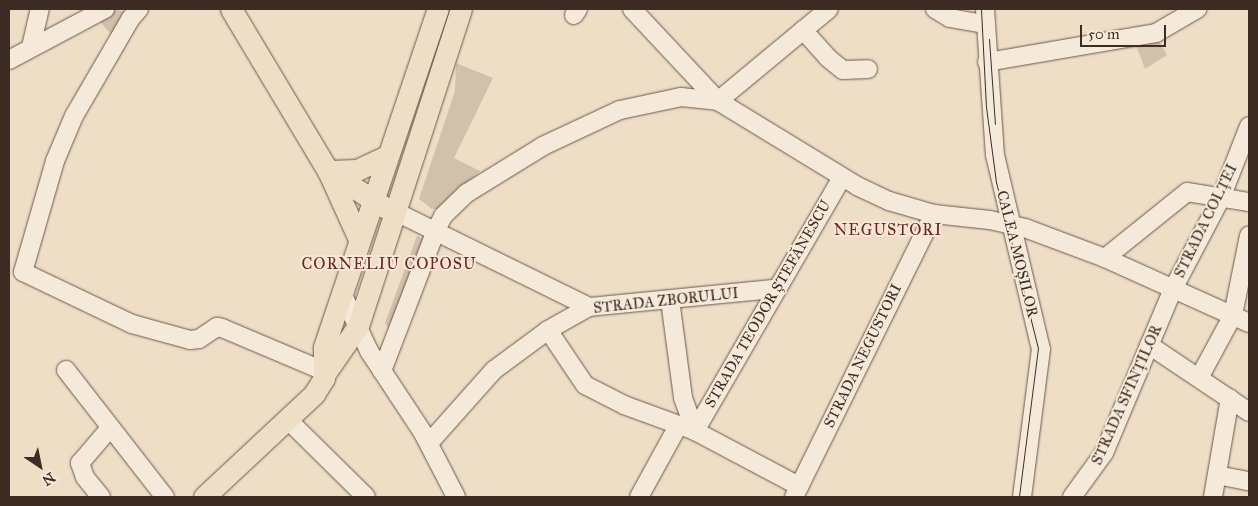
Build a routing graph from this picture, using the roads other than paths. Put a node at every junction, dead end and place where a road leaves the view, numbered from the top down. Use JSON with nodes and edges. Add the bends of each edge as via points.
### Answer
{"nodes":[{"id":1,"x":40,"y":9,"type":"edge"},
{"id":2,"x":105,"y":9,"type":"edge"},
{"id":3,"x":231,"y":9,"type":"edge"},
{"id":4,"x":438,"y":9,"type":"edge"},
{"id":5,"x":460,"y":9,"type":"edge"},
{"id":6,"x":632,"y":9,"type":"edge"},
{"id":7,"x":829,"y":9,"type":"edge"},
{"id":8,"x":935,"y":9,"type":"edge"},
{"id":9,"x":1197,"y":9,"type":"edge"},
{"id":10,"x":133,"y":12,"type":"edge"},
{"id":11,"x":985,"y":16,"type":"edge"},
{"id":12,"x":803,"y":30,"type":"junction"},
{"id":13,"x":31,"y":47,"type":"junction"},
{"id":14,"x":9,"y":60,"type":"edge"},
{"id":15,"x":987,"y":62,"type":"junction"},
{"id":16,"x":868,"y":69,"type":"dead end"},
{"id":17,"x":718,"y":101,"type":"junction"},
{"id":18,"x":1249,"y":126,"type":"edge"},
{"id":19,"x":387,"y":156,"type":"junction"},
{"id":20,"x":328,"y":170,"type":"junction"},
{"id":21,"x":842,"y":177,"type":"junction"},
{"id":22,"x":1221,"y":198,"type":"junction"},
{"id":23,"x":372,"y":201,"type":"junction"},
{"id":24,"x":1249,"y":202,"type":"edge"},
{"id":25,"x":396,"y":212,"type":"junction"},
{"id":26,"x":934,"y":214,"type":"junction"},
{"id":27,"x":1009,"y":224,"type":"junction"},
{"id":28,"x":436,"y":230,"type":"junction"},
{"id":29,"x":1249,"y":236,"type":"edge"},
{"id":30,"x":359,"y":239,"type":"junction"},
{"id":31,"x":1105,"y":258,"type":"junction"},
{"id":32,"x":16,"y":275,"type":"edge"},
{"id":33,"x":774,"y":289,"type":"junction"},
{"id":34,"x":1174,"y":289,"type":"junction"},
{"id":35,"x":342,"y":293,"type":"junction"},
{"id":36,"x":670,"y":300,"type":"junction"},
{"id":37,"x":589,"y":307,"type":"junction"},
{"id":38,"x":1233,"y":315,"type":"junction"},
{"id":39,"x":1249,"y":322,"type":"edge"},
{"id":40,"x":358,"y":326,"type":"junction"},
{"id":41,"x":548,"y":330,"type":"junction"},
{"id":42,"x":1149,"y":345,"type":"junction"},
{"id":43,"x":66,"y":370,"type":"dead end"},
{"id":44,"x":382,"y":371,"type":"junction"},
{"id":45,"x":326,"y":372,"type":"junction"},
{"id":46,"x":1198,"y":378,"type":"junction"},
{"id":47,"x":1230,"y":398,"type":"junction"},
{"id":48,"x":1249,"y":412,"type":"edge"},
{"id":49,"x":287,"y":419,"type":"junction"},
{"id":50,"x":110,"y":428,"type":"junction"},
{"id":51,"x":686,"y":429,"type":"junction"},
{"id":52,"x":429,"y":443,"type":"junction"},
{"id":53,"x":1217,"y":475,"type":"junction"},
{"id":54,"x":1249,"y":481,"type":"edge"},
{"id":55,"x":796,"y":492,"type":"edge"},
{"id":56,"x":101,"y":497,"type":"edge"},
{"id":57,"x":165,"y":497,"type":"edge"},
{"id":58,"x":204,"y":497,"type":"edge"},
{"id":59,"x":366,"y":497,"type":"edge"},
{"id":60,"x":456,"y":497,"type":"edge"},
{"id":61,"x":639,"y":497,"type":"edge"},
{"id":62,"x":1022,"y":497,"type":"edge"},
{"id":63,"x":1072,"y":497,"type":"edge"},
{"id":64,"x":1213,"y":497,"type":"edge"}],
"edges":[{"from":1,"to":13,"type":"street"},
{"from":2,"to":13,"type":"street"},
{"from":3,"to":20,"type":"main road"},
{"from":4,"to":19,"type":"main road"},
{"from":5,"to":25,"type":"main road"},
{"from":6,"to":17,"type":"street"},
{"from":7,"to":12,"type":"street"},
{"from":8,"to":11,"type":"street","via":[[958,20]]},
{"from":9,"to":15,"type":"street","via":[[1156,34]]},
{"from":10,"to":32,"type":"street","via":[[74,116]]},
{"from":11,"to":15,"type":"street","name":"CALEA MOȘILOR"},
{"from":12,"to":16,"type":"street","via":[[836,65],[850,71]]},
{"from":12,"to":17,"type":"street"},
{"from":13,"to":14,"type":"street"},
{"from":15,"to":27,"type":"street","name":"CALEA MOȘILOR","via":[[994,148]]},
{"from":17,"to":21,"type":"street"},
{"from":17,"to":28,"type":"street","via":[[681,97],[654,100],[596,119],[484,180],[449,209]]},
{"from":18,"to":22,"type":"street","name":"STRADA COLȚEI"},
{"from":19,"to":20,"type":"main road","via":[[357,170]]},
{"from":19,"to":23,"type":"main road"},
{"from":20,"to":23,"type":"main road"},
{"from":20,"to":30,"type":"main road"},
{"from":21,"to":26,"type":"street","via":[[889,201]]},
{"from":21,"to":33,"type":"street","name":"STRADA TEODOR ȘTEFĂNESCU"},
{"from":22,"to":24,"type":"street"},
{"from":22,"to":31,"type":"street","via":[[1187,192]]},
{"from":22,"to":34,"type":"street","name":"STRADA COLȚEI"},
{"from":23,"to":25,"type":"main road"},
{"from":23,"to":30,"type":"main road"},
{"from":25,"to":28,"type":"street"},
{"from":25,"to":40,"type":"main road"},
{"from":26,"to":27,"type":"street"},
{"from":26,"to":55,"type":"street","name":"STRADA NEGUSTORI"},
{"from":27,"to":31,"type":"street"},
{"from":27,"to":62,"type":"street","name":"CALEA MOȘILOR","via":[[1041,349]]},
{"from":28,"to":37,"type":"street"},
{"from":28,"to":44,"type":"street"},
{"from":29,"to":38,"type":"street"},
{"from":30,"to":35,"type":"main road"},
{"from":31,"to":34,"type":"street"},
{"from":32,"to":45,"type":"street","via":[[132,324],[190,340],[217,327],[222,328]]},
{"from":33,"to":36,"type":"street","name":"STRADA ZBORULUI"},
{"from":33,"to":51,"type":"street","name":"STRADA TEODOR ȘTEFĂNESCU"},
{"from":34,"to":38,"type":"street"},
{"from":34,"to":42,"type":"street","name":"STRADA SFINȚILOR"},
{"from":35,"to":40,"type":"street"},
{"from":35,"to":45,"type":"main road","via":[[324,347]]},
{"from":36,"to":37,"type":"street","name":"STRADA ZBORULUI"},
{"from":36,"to":51,"type":"street"},
{"from":37,"to":41,"type":"street","name":"STRADA ZBORULUI"},
{"from":38,"to":39,"type":"street"},
{"from":38,"to":46,"type":"street"},
{"from":40,"to":44,"type":"street"},
{"from":40,"to":45,"type":"main road"},
{"from":41,"to":51,"type":"street","via":[[585,385],[624,406]]},
{"from":41,"to":52,"type":"street","name":"STRADA ZBORULUI","via":[[494,370]]},
{"from":42,"to":46,"type":"street"},
{"from":42,"to":63,"type":"street","name":"STRADA SFINȚILOR","via":[[1104,453]]},
{"from":43,"to":50,"type":"street"},
{"from":44,"to":52,"type":"street"},
{"from":45,"to":49,"type":"main road","via":[[314,394]]},
{"from":46,"to":47,"type":"street"},
{"from":47,"to":48,"type":"street"},
{"from":47,"to":53,"type":"street"},
{"from":49,"to":58,"type":"main road"},
{"from":49,"to":59,"type":"street"},
{"from":50,"to":56,"type":"street","via":[[80,463],[84,477]]},
{"from":50,"to":57,"type":"street"},
{"from":51,"to":55,"type":"street"},
{"from":51,"to":61,"type":"street","name":"STRADA TEODOR ȘTEFĂNESCU"},
{"from":52,"to":60,"type":"street"},
{"from":53,"to":54,"type":"street"},
{"from":53,"to":64,"type":"street"}]}
